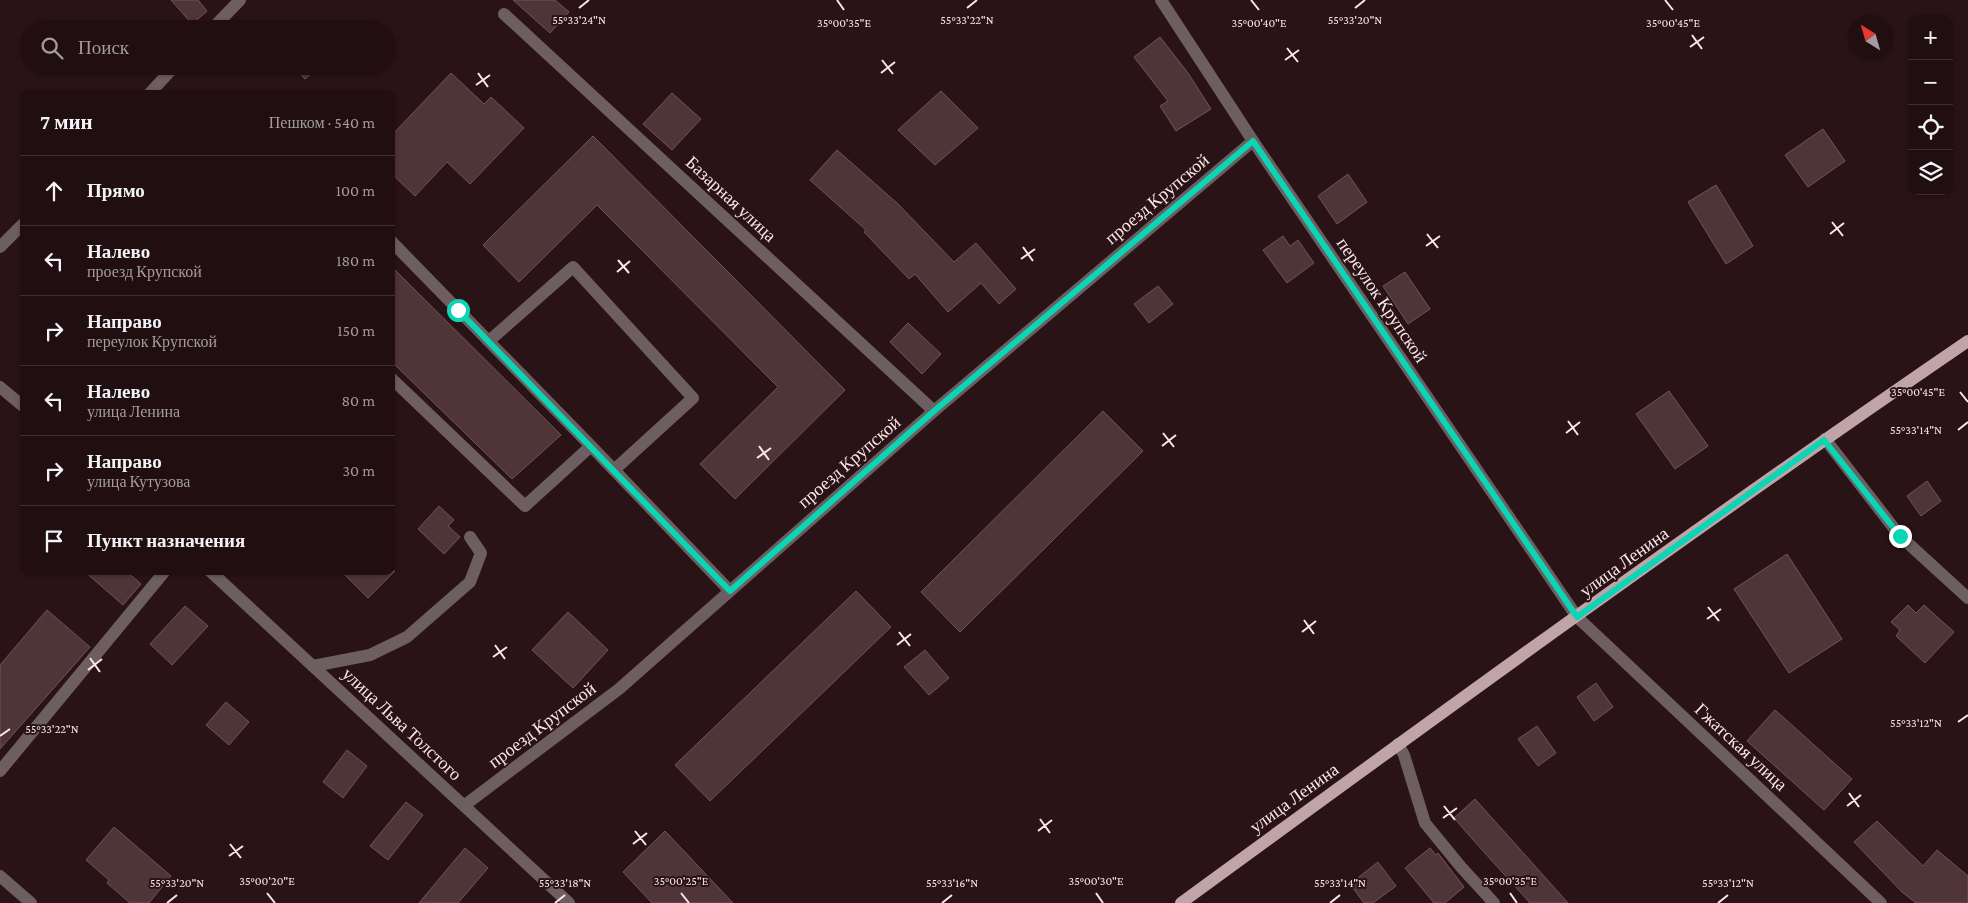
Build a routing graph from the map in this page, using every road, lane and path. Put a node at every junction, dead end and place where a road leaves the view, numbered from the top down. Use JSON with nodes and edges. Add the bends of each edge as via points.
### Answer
{"nodes":[{"id":1,"x":240,"y":0,"type":"edge"},
{"id":2,"x":1161,"y":0,"type":"edge"},
{"id":3,"x":504,"y":14,"type":"dead end"},
{"id":4,"x":221,"y":20,"type":"edge"},
{"id":5,"x":167,"y":75,"type":"edge"},
{"id":6,"x":153,"y":90,"type":"edge"},
{"id":7,"x":1253,"y":141,"type":"junction"},
{"id":8,"x":20,"y":227,"type":"edge"},
{"id":9,"x":395,"y":245,"type":"edge"},
{"id":10,"x":0,"y":247,"type":"edge"},
{"id":11,"x":489,"y":341,"type":"junction"},
{"id":12,"x":1968,"y":341,"type":"edge"},
{"id":13,"x":395,"y":382,"type":"edge"},
{"id":14,"x":0,"y":387,"type":"edge"},
{"id":15,"x":20,"y":404,"type":"edge"},
{"id":16,"x":934,"y":411,"type":"junction"},
{"id":17,"x":1824,"y":440,"type":"junction"},
{"id":18,"x":591,"y":446,"type":"junction"},
{"id":19,"x":614,"y":470,"type":"junction"},
{"id":20,"x":470,"y":537,"type":"dead end"},
{"id":21,"x":162,"y":575,"type":"edge"},
{"id":22,"x":214,"y":575,"type":"edge"},
{"id":23,"x":730,"y":591,"type":"junction"},
{"id":24,"x":1968,"y":598,"type":"edge"},
{"id":25,"x":1577,"y":617,"type":"junction"},
{"id":26,"x":313,"y":666,"type":"junction"},
{"id":27,"x":1398,"y":744,"type":"junction"},
{"id":28,"x":0,"y":771,"type":"edge"},
{"id":29,"x":464,"y":805,"type":"junction"},
{"id":30,"x":0,"y":876,"type":"edge"},
{"id":31,"x":31,"y":903,"type":"edge"},
{"id":32,"x":569,"y":903,"type":"edge"},
{"id":33,"x":1180,"y":903,"type":"edge"},
{"id":34,"x":1494,"y":903,"type":"edge"},
{"id":35,"x":1881,"y":903,"type":"edge"}],
"edges":[{"from":1,"to":4,"type":"street"},
{"from":2,"to":7,"type":"street","name":"переулок Крупской"},
{"from":3,"to":16,"type":"street","name":"Базарная улица"},
{"from":5,"to":6,"type":"street"},
{"from":7,"to":16,"type":"street","name":"проезд Крупской"},
{"from":7,"to":25,"type":"street","name":"переулок Крупской"},
{"from":8,"to":10,"type":"street"},
{"from":9,"to":11,"type":"street"},
{"from":11,"to":18,"type":"street"},
{"from":11,"to":19,"type":"street","via":[[573,267],[693,398]]},
{"from":12,"to":17,"type":"main road","name":"улица Ленина"},
{"from":13,"to":18,"type":"street","via":[[525,506]]},
{"from":14,"to":15,"type":"street"},
{"from":16,"to":23,"type":"street","name":"проезд Крупской"},
{"from":17,"to":24,"type":"street","via":[[1900,536]]},
{"from":17,"to":25,"type":"main road","name":"улица Ленина"},
{"from":18,"to":19,"type":"street"},
{"from":19,"to":23,"type":"street"},
{"from":20,"to":26,"type":"street","via":[[481,553],[470,582],[406,637],[370,655]]},
{"from":21,"to":28,"type":"street"},
{"from":22,"to":26,"type":"street","name":"улица Льва Толстого"},
{"from":23,"to":29,"type":"street","name":"проезд Крупской","via":[[619,689]]},
{"from":25,"to":27,"type":"main road","name":"улица Ленина"},
{"from":25,"to":35,"type":"street","name":"Гжатская улица"},
{"from":26,"to":29,"type":"street","name":"улица Льва Толстого"},
{"from":27,"to":33,"type":"main road","name":"улица Ленина"},
{"from":27,"to":34,"type":"street","via":[[1425,823]]},
{"from":29,"to":32,"type":"street","name":"улица Льва Толстого"},
{"from":30,"to":31,"type":"street"}]}
